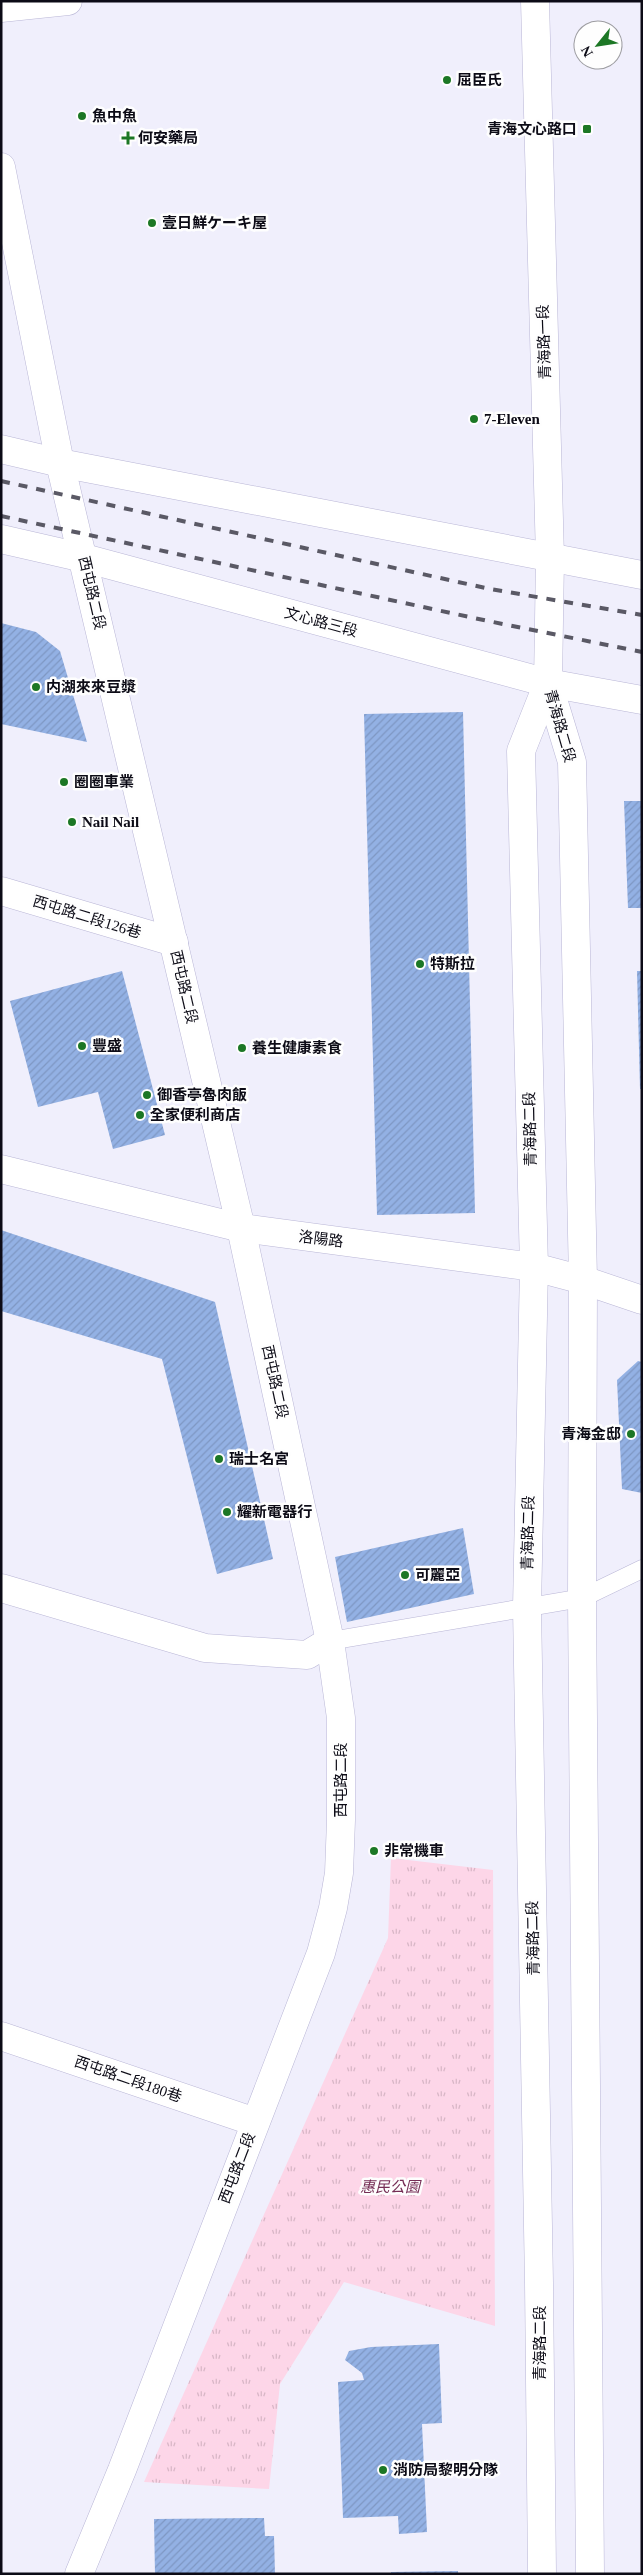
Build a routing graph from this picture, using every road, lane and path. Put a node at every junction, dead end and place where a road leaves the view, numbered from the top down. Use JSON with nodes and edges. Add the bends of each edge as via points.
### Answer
{"nodes":[{"id":1,"x":68,"y":1,"type":"edge"},
{"id":2,"x":535,"y":1,"type":"edge"},
{"id":3,"x":1,"y":8,"type":"edge"},
{"id":4,"x":1,"y":167,"type":"edge"},
{"id":5,"x":1,"y":449,"type":"edge"},
{"id":6,"x":60,"y":463,"type":"junction"},
{"id":7,"x":1,"y":539,"type":"edge"},
{"id":8,"x":84,"y":558,"type":"junction"},
{"id":9,"x":550,"y":558,"type":"junction"},
{"id":10,"x":642,"y":575,"type":"edge"},
{"id":11,"x":548,"y":683,"type":"junction"},
{"id":12,"x":642,"y":700,"type":"edge"},
{"id":13,"x":1,"y":891,"type":"edge"},
{"id":14,"x":174,"y":942,"type":"junction"},
{"id":15,"x":1,"y":1169,"type":"edge"},
{"id":16,"x":241,"y":1228,"type":"junction"},
{"id":17,"x":534,"y":1267,"type":"junction"},
{"id":18,"x":583,"y":1280,"type":"junction"},
{"id":19,"x":642,"y":1300,"type":"edge"},
{"id":20,"x":642,"y":1569,"type":"edge"},
{"id":21,"x":1,"y":1588,"type":"edge"},
{"id":22,"x":582,"y":1598,"type":"junction"},
{"id":23,"x":527,"y":1608,"type":"junction"},
{"id":24,"x":330,"y":1641,"type":"junction"},
{"id":25,"x":1,"y":2036,"type":"edge"},
{"id":26,"x":255,"y":2122,"type":"junction"},
{"id":27,"x":79,"y":2574,"type":"edge"},
{"id":28,"x":542,"y":2574,"type":"edge"},
{"id":29,"x":590,"y":2574,"type":"edge"}],
"edges":[{"from":1,"to":3,"type":"main road"},
{"from":2,"to":9,"type":"main road","name":"青海路一段"},
{"from":4,"to":6,"type":"main road","name":"西屯路二段"},
{"from":5,"to":6,"type":"main road"},
{"from":6,"to":8,"type":"main road","name":"西屯路二段"},
{"from":6,"to":9,"type":"main road"},
{"from":7,"to":8,"type":"main road","name":"文心路三段"},
{"from":8,"to":11,"type":"main road","name":"文心路三段"},
{"from":8,"to":14,"type":"main road","name":"西屯路二段"},
{"from":9,"to":10,"type":"main road"},
{"from":9,"to":11,"type":"main road","name":"青海路一段"},
{"from":11,"to":12,"type":"main road","name":"文心路三段"},
{"from":11,"to":17,"type":"main road","name":"青海路二段","via":[[521,750]]},
{"from":11,"to":18,"type":"main road","name":"青海路二段","via":[[572,762]]},
{"from":13,"to":14,"type":"main road","name":"西屯路二段126巷"},
{"from":14,"to":16,"type":"main road","name":"西屯路二段"},
{"from":15,"to":16,"type":"main road","name":"洛陽路"},
{"from":16,"to":17,"type":"main road","name":"洛陽路"},
{"from":16,"to":24,"type":"main road","name":"西屯路二段"},
{"from":17,"to":18,"type":"main road","name":"洛陽路"},
{"from":17,"to":23,"type":"main road","name":"青海路二段"},
{"from":18,"to":19,"type":"main road","name":"洛陽路"},
{"from":18,"to":22,"type":"main road","name":"青海路二段"},
{"from":20,"to":22,"type":"lane"},
{"from":21,"to":24,"type":"main road","via":[[205,1648],[307,1655]]},
{"from":22,"to":23,"type":"lane"},
{"from":22,"to":29,"type":"main road","name":"青海路二段"},
{"from":23,"to":24,"type":"lane"},
{"from":23,"to":28,"type":"main road","name":"青海路二段"},
{"from":24,"to":26,"type":"main road","name":"西屯路二段","via":[[341,1718],[341,1820],[336,1891],[321,1953]]},
{"from":25,"to":26,"type":"main road","name":"西屯路二段180巷"},
{"from":26,"to":27,"type":"main road","name":"西屯路二段"}]}
